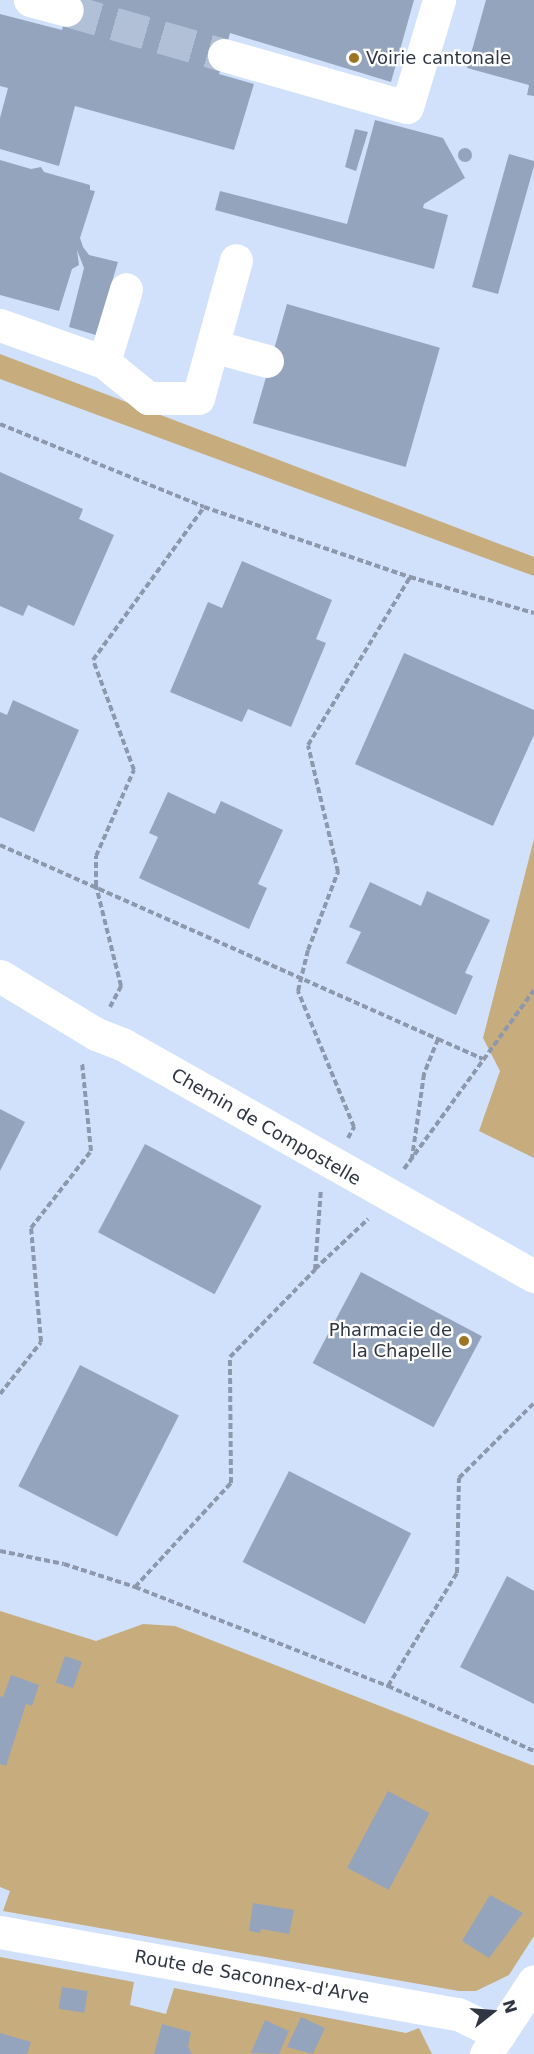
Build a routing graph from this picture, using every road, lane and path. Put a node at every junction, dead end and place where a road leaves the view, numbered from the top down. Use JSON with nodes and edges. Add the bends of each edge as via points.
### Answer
{"nodes":[{"id":1,"x":30,"y":0,"type":"edge"},
{"id":2,"x":439,"y":0,"type":"edge"},
{"id":3,"x":67,"y":10,"type":"tunnel mouth"},
{"id":4,"x":224,"y":56,"type":"tunnel mouth"},
{"id":5,"x":236,"y":260,"type":"dead end"},
{"id":6,"x":126,"y":289,"type":"dead end"},
{"id":7,"x":0,"y":325,"type":"edge"},
{"id":8,"x":213,"y":346,"type":"junction"},
{"id":9,"x":267,"y":361,"type":"dead end"},
{"id":10,"x":104,"y":362,"type":"junction"},
{"id":11,"x":0,"y":424,"type":"edge"},
{"id":12,"x":204,"y":507,"type":"junction"},
{"id":13,"x":410,"y":578,"type":"junction"},
{"id":14,"x":534,"y":614,"type":"edge"},
{"id":15,"x":0,"y":845,"type":"edge"},
{"id":16,"x":96,"y":886,"type":"junction"},
{"id":17,"x":0,"y":976,"type":"edge"},
{"id":18,"x":299,"y":977,"type":"junction"},
{"id":19,"x":534,"y":990,"type":"edge"},
{"id":20,"x":96,"y":1034,"type":"junction"},
{"id":21,"x":438,"y":1039,"type":"junction"},
{"id":22,"x":483,"y":1059,"type":"junction"},
{"id":23,"x":412,"y":1158,"type":"junction"},
{"id":24,"x":333,"y":1165,"type":"junction"},
{"id":25,"x":385,"y":1196,"type":"junction"},
{"id":26,"x":315,"y":1270,"type":"junction"},
{"id":27,"x":534,"y":1276,"type":"edge"},
{"id":28,"x":0,"y":1394,"type":"edge"},
{"id":29,"x":534,"y":1403,"type":"edge"},
{"id":30,"x":0,"y":1551,"type":"edge"},
{"id":31,"x":135,"y":1587,"type":"junction"},
{"id":32,"x":388,"y":1686,"type":"junction"},
{"id":33,"x":534,"y":1751,"type":"edge"},
{"id":34,"x":0,"y":1932,"type":"edge"},
{"id":35,"x":534,"y":1981,"type":"edge"},
{"id":36,"x":508,"y":2033,"type":"edge"}],
"edges":[{"from":1,"to":3,"type":"street"},
{"from":2,"to":4,"type":"street","via":[[407,107]]},
{"from":5,"to":8,"type":"street"},
{"from":6,"to":10,"type":"street"},
{"from":7,"to":10,"type":"street"},
{"from":8,"to":9,"type":"street"},
{"from":8,"to":10,"type":"street","via":[[198,398],[148,398]]},
{"from":11,"to":12,"type":"path"},
{"from":12,"to":13,"type":"path"},
{"from":12,"to":16,"type":"path","via":[[93,660],[134,770],[96,856]]},
{"from":13,"to":14,"type":"path"},
{"from":13,"to":18,"type":"path","via":[[308,745],[338,872]]},
{"from":15,"to":16,"type":"path"},
{"from":16,"to":18,"type":"path"},
{"from":16,"to":20,"type":"path","via":[[121,986]]},
{"from":17,"to":20,"type":"street","name":"Chemin de Compostelle"},
{"from":18,"to":21,"type":"path"},
{"from":18,"to":24,"type":"path","via":[[298,991],[354,1127]]},
{"from":19,"to":22,"type":"path"},
{"from":20,"to":24,"type":"street","name":"Chemin de Compostelle","via":[[122,1044]]},
{"from":20,"to":28,"type":"path","via":[[82,1060],[91,1151],[31,1228],[41,1342]]},
{"from":21,"to":22,"type":"path"},
{"from":21,"to":23,"type":"path","via":[[424,1074]]},
{"from":22,"to":23,"type":"path"},
{"from":23,"to":25,"type":"path"},
{"from":24,"to":25,"type":"street","name":"Chemin de Compostelle"},
{"from":24,"to":26,"type":"path","via":[[319,1193]]},
{"from":25,"to":26,"type":"path","via":[[363,1225]]},
{"from":25,"to":27,"type":"street","name":"Chemin de Compostelle"},
{"from":26,"to":31,"type":"path","via":[[230,1357],[231,1483]]},
{"from":29,"to":32,"type":"path","via":[[459,1478],[457,1573]]},
{"from":30,"to":31,"type":"path","via":[[64,1564]]},
{"from":31,"to":32,"type":"path"},
{"from":32,"to":33,"type":"path"},
{"from":34,"to":36,"type":"street","name":"Route de Saconnex-d'Arve","via":[[458,2014]]},
{"from":35,"to":36,"type":"street"}]}
